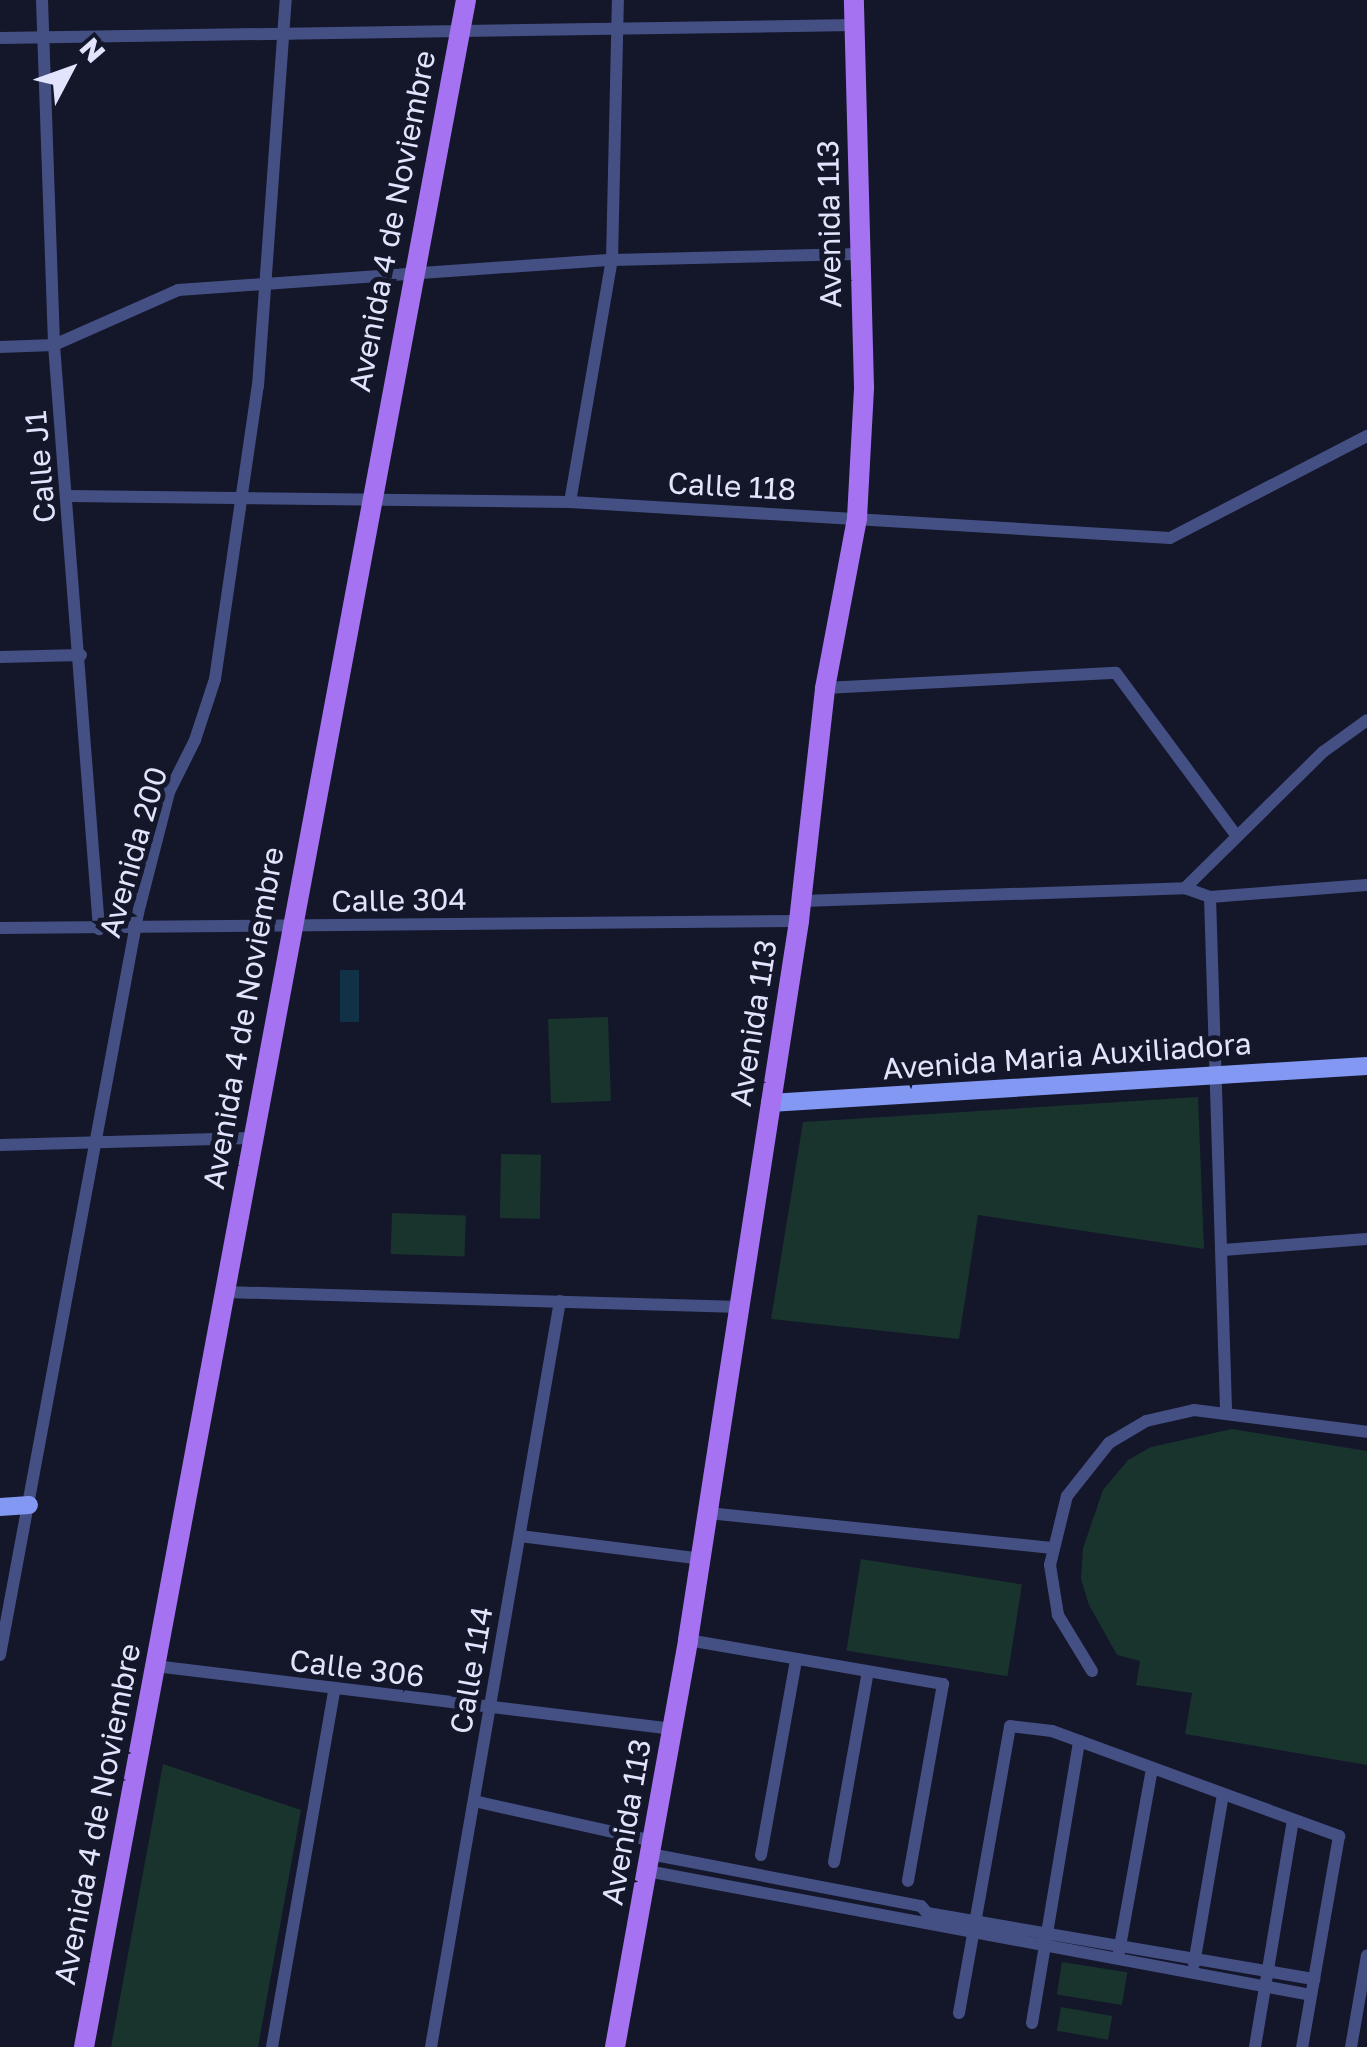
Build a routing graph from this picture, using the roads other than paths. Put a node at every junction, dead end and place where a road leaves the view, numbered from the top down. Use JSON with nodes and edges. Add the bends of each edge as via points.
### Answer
{"nodes":[{"id":1,"x":42,"y":0,"type":"edge"},
{"id":2,"x":286,"y":0,"type":"edge"},
{"id":3,"x":466,"y":0,"type":"edge"},
{"id":4,"x":618,"y":0,"type":"edge"},
{"id":5,"x":854,"y":0,"type":"edge"},
{"id":6,"x":855,"y":26,"type":"junction"},
{"id":7,"x":616,"y":30,"type":"junction"},
{"id":8,"x":45,"y":35,"type":"junction"},
{"id":9,"x":458,"y":35,"type":"junction"},
{"id":10,"x":284,"y":36,"type":"junction"},
{"id":11,"x":0,"y":38,"type":"edge"},
{"id":12,"x":859,"y":254,"type":"junction"},
{"id":13,"x":612,"y":260,"type":"junction"},
{"id":14,"x":412,"y":278,"type":"junction"},
{"id":15,"x":268,"y":284,"type":"junction"},
{"id":16,"x":54,"y":344,"type":"junction"},
{"id":17,"x":0,"y":347,"type":"edge"},
{"id":18,"x":1367,"y":436,"type":"edge"},
{"id":19,"x":68,"y":496,"type":"junction"},
{"id":20,"x":243,"y":499,"type":"junction"},
{"id":21,"x":370,"y":499,"type":"junction"},
{"id":22,"x":570,"y":502,"type":"junction"},
{"id":23,"x":856,"y":518,"type":"junction"},
{"id":24,"x":82,"y":655,"type":"junction"},
{"id":25,"x":0,"y":656,"type":"edge"},
{"id":26,"x":825,"y":688,"type":"junction"},
{"id":27,"x":1367,"y":720,"type":"edge"},
{"id":28,"x":1235,"y":834,"type":"junction"},
{"id":29,"x":1367,"y":886,"type":"edge"},
{"id":30,"x":1185,"y":888,"type":"junction"},
{"id":31,"x":1210,"y":897,"type":"junction"},
{"id":32,"x":800,"y":911,"type":"junction"},
{"id":33,"x":292,"y":926,"type":"junction"},
{"id":34,"x":0,"y":928,"type":"edge"},
{"id":35,"x":134,"y":928,"type":"junction"},
{"id":36,"x":100,"y":929,"type":"junction"},
{"id":37,"x":1367,"y":1066,"type":"edge"},
{"id":38,"x":1215,"y":1074,"type":"junction"},
{"id":39,"x":770,"y":1103,"type":"junction"},
{"id":40,"x":251,"y":1138,"type":"junction"},
{"id":41,"x":96,"y":1140,"type":"junction"},
{"id":42,"x":0,"y":1145,"type":"edge"},
{"id":43,"x":1367,"y":1239,"type":"edge"},
{"id":44,"x":1223,"y":1250,"type":"junction"},
{"id":45,"x":224,"y":1292,"type":"junction"},
{"id":46,"x":560,"y":1301,"type":"junction"},
{"id":47,"x":740,"y":1307,"type":"junction"},
{"id":48,"x":1226,"y":1410,"type":"junction"},
{"id":49,"x":1367,"y":1432,"type":"edge"},
{"id":50,"x":29,"y":1505,"type":"junction"},
{"id":51,"x":0,"y":1507,"type":"edge"},
{"id":52,"x":708,"y":1513,"type":"junction"},
{"id":53,"x":520,"y":1536,"type":"junction"},
{"id":54,"x":1052,"y":1548,"type":"junction"},
{"id":55,"x":701,"y":1559,"type":"junction"},
{"id":56,"x":688,"y":1640,"type":"junction"},
{"id":57,"x":0,"y":1655,"type":"edge"},
{"id":58,"x":796,"y":1660,"type":"junction"},
{"id":59,"x":155,"y":1666,"type":"junction"},
{"id":60,"x":1092,"y":1671,"type":"dead end"},
{"id":61,"x":868,"y":1672,"type":"junction"},
{"id":62,"x":334,"y":1690,"type":"junction"},
{"id":63,"x":488,"y":1710,"type":"junction"},
{"id":64,"x":673,"y":1728,"type":"junction"},
{"id":65,"x":1079,"y":1741,"type":"junction"},
{"id":66,"x":1152,"y":1768,"type":"junction"},
{"id":67,"x":1223,"y":1794,"type":"junction"},
{"id":68,"x":474,"y":1801,"type":"junction"},
{"id":69,"x":1294,"y":1820,"type":"junction"},
{"id":70,"x":650,"y":1855,"type":"junction"},
{"id":71,"x":760,"y":1855,"type":"dead end"},
{"id":72,"x":834,"y":1862,"type":"dead end"},
{"id":73,"x":758,"y":1874,"type":"junction"},
{"id":74,"x":908,"y":1881,"type":"dead end"},
{"id":75,"x":756,"y":1890,"type":"junction"},
{"id":76,"x":844,"y":1891,"type":"junction"},
{"id":77,"x":842,"y":1907,"type":"junction"},
{"id":78,"x":974,"y":1926,"type":"junction"},
{"id":79,"x":1046,"y":1939,"type":"junction"},
{"id":80,"x":1119,"y":1952,"type":"junction"},
{"id":81,"x":1367,"y":1954,"type":"edge"},
{"id":82,"x":1194,"y":1966,"type":"junction"},
{"id":83,"x":1268,"y":1971,"type":"junction"},
{"id":84,"x":1314,"y":1979,"type":"junction"},
{"id":85,"x":1365,"y":1980,"type":"edge"},
{"id":86,"x":1266,"y":1987,"type":"junction"},
{"id":87,"x":1311,"y":1996,"type":"junction"},
{"id":88,"x":959,"y":2012,"type":"dead end"},
{"id":89,"x":1032,"y":2023,"type":"dead end"},
{"id":90,"x":84,"y":2047,"type":"edge"},
{"id":91,"x":272,"y":2047,"type":"edge"},
{"id":92,"x":430,"y":2047,"type":"edge"},
{"id":93,"x":615,"y":2047,"type":"edge"},
{"id":94,"x":1255,"y":2047,"type":"edge"},
{"id":95,"x":1302,"y":2047,"type":"edge"},
{"id":96,"x":1351,"y":2047,"type":"edge"}],
"edges":[{"from":1,"to":8,"type":"street","name":"Calle J1"},
{"from":2,"to":10,"type":"street","name":"Avenida 200"},
{"from":3,"to":9,"type":"main road","name":"Avenida 4 de Noviembre"},
{"from":4,"to":7,"type":"street"},
{"from":5,"to":6,"type":"main road","name":"Avenida 113"},
{"from":6,"to":7,"type":"street"},
{"from":6,"to":12,"type":"main road","name":"Avenida 113"},
{"from":7,"to":9,"type":"street"},
{"from":7,"to":13,"type":"street"},
{"from":8,"to":10,"type":"street"},
{"from":8,"to":11,"type":"street"},
{"from":8,"to":16,"type":"street","name":"Calle J1"},
{"from":9,"to":10,"type":"street"},
{"from":9,"to":14,"type":"main road","name":"Avenida 4 de Noviembre"},
{"from":10,"to":15,"type":"street","name":"Avenida 200"},
{"from":12,"to":13,"type":"street"},
{"from":12,"to":23,"type":"main road","name":"Avenida 113","via":[[864,387]]},
{"from":13,"to":14,"type":"street"},
{"from":13,"to":22,"type":"street"},
{"from":14,"to":15,"type":"street"},
{"from":14,"to":21,"type":"main road","name":"Avenida 4 de Noviembre"},
{"from":15,"to":16,"type":"street","via":[[178,290]]},
{"from":15,"to":20,"type":"street","name":"Avenida 200"},
{"from":16,"to":17,"type":"street"},
{"from":16,"to":19,"type":"street","name":"Calle J1"},
{"from":18,"to":23,"type":"street","name":"Calle 118","via":[[1170,538]]},
{"from":19,"to":20,"type":"street","name":"Calle 118"},
{"from":19,"to":24,"type":"street","name":"Calle J1"},
{"from":20,"to":21,"type":"street","name":"Calle 118"},
{"from":20,"to":35,"type":"street","name":"Avenida 200","via":[[215,679],[196,740],[169,792]]},
{"from":21,"to":22,"type":"street","name":"Calle 118"},
{"from":21,"to":33,"type":"main road","name":"Avenida 4 de Noviembre"},
{"from":22,"to":23,"type":"street","name":"Calle 118"},
{"from":23,"to":26,"type":"main road","name":"Avenida 113"},
{"from":24,"to":25,"type":"street"},
{"from":24,"to":36,"type":"street","name":"Calle J1"},
{"from":26,"to":28,"type":"street","via":[[1116,673]]},
{"from":26,"to":32,"type":"main road","name":"Avenida 113"},
{"from":27,"to":28,"type":"street"},
{"from":28,"to":30,"type":"street"},
{"from":29,"to":31,"type":"street"},
{"from":30,"to":31,"type":"street"},
{"from":30,"to":32,"type":"street","name":"Calle 304"},
{"from":31,"to":38,"type":"street"},
{"from":32,"to":33,"type":"street","name":"Calle 304"},
{"from":32,"to":39,"type":"main road","name":"Avenida 113"},
{"from":33,"to":35,"type":"street","name":"Calle 304"},
{"from":33,"to":40,"type":"main road","name":"Avenida 4 de Noviembre"},
{"from":34,"to":36,"type":"street","name":"Calle 304"},
{"from":35,"to":36,"type":"street","name":"Calle 304"},
{"from":35,"to":41,"type":"street","name":"Avenida 200"},
{"from":37,"to":38,"type":"main road","name":"Avenida Maria Auxiliadora"},
{"from":38,"to":39,"type":"main road","name":"Avenida Maria Auxiliadora"},
{"from":38,"to":44,"type":"street"},
{"from":39,"to":47,"type":"main road","name":"Avenida 113"},
{"from":40,"to":41,"type":"street"},
{"from":40,"to":45,"type":"main road","name":"Avenida 4 de Noviembre"},
{"from":41,"to":42,"type":"street"},
{"from":41,"to":50,"type":"street","name":"Avenida 200"},
{"from":43,"to":44,"type":"street"},
{"from":44,"to":48,"type":"street"},
{"from":45,"to":46,"type":"street"},
{"from":45,"to":59,"type":"main road","name":"Avenida 4 de Noviembre"},
{"from":46,"to":47,"type":"street"},
{"from":46,"to":53,"type":"street","name":"Calle 114"},
{"from":47,"to":52,"type":"main road","name":"Avenida 113"},
{"from":48,"to":49,"type":"street"},
{"from":48,"to":54,"type":"street","via":[[1170,1413],[1109,1443],[1067,1496]]},
{"from":50,"to":51,"type":"main road"},
{"from":50,"to":57,"type":"street","name":"Avenida 200"},
{"from":52,"to":54,"type":"street"},
{"from":52,"to":55,"type":"main road","name":"Avenida 113"},
{"from":53,"to":55,"type":"street"},
{"from":53,"to":63,"type":"street","name":"Calle 114"},
{"from":54,"to":60,"type":"street","via":[[1058,1615]]},
{"from":55,"to":56,"type":"main road","name":"Avenida 113"},
{"from":56,"to":58,"type":"street"},
{"from":56,"to":64,"type":"main road","name":"Avenida 113"},
{"from":58,"to":61,"type":"street"},
{"from":58,"to":71,"type":"street"},
{"from":59,"to":62,"type":"street","name":"Calle 306"},
{"from":59,"to":90,"type":"main road","name":"Avenida 4 de Noviembre"},
{"from":61,"to":72,"type":"street"},
{"from":61,"to":74,"type":"street","via":[[943,1684]]},
{"from":62,"to":63,"type":"street","name":"Calle 306"},
{"from":62,"to":91,"type":"street"},
{"from":63,"to":64,"type":"street","name":"Calle 306"},
{"from":63,"to":68,"type":"street","name":"Calle 114"},
{"from":64,"to":70,"type":"main road","name":"Avenida 113"},
{"from":65,"to":66,"type":"street"},
{"from":65,"to":78,"type":"street","via":[[1010,1726]]},
{"from":65,"to":79,"type":"street"},
{"from":66,"to":67,"type":"street"},
{"from":66,"to":80,"type":"street"},
{"from":67,"to":69,"type":"street"},
{"from":67,"to":82,"type":"street"},
{"from":68,"to":70,"type":"street"},
{"from":68,"to":92,"type":"street","name":"Calle 114"},
{"from":69,"to":83,"type":"street"},
{"from":69,"to":84,"type":"street","via":[[1339,1836]]},
{"from":70,"to":73,"type":"street"},
{"from":70,"to":75,"type":"street"},
{"from":70,"to":93,"type":"main road","name":"Avenida 113"},
{"from":73,"to":75,"type":"street"},
{"from":73,"to":76,"type":"street"},
{"from":75,"to":77,"type":"street"},
{"from":76,"to":77,"type":"street"},
{"from":76,"to":78,"type":"street"},
{"from":77,"to":78,"type":"street"},
{"from":78,"to":79,"type":"street"},
{"from":78,"to":88,"type":"street"},
{"from":79,"to":80,"type":"street"},
{"from":79,"to":89,"type":"street"},
{"from":80,"to":82,"type":"street"},
{"from":81,"to":85,"type":"street"},
{"from":82,"to":83,"type":"street"},
{"from":82,"to":86,"type":"street"},
{"from":83,"to":84,"type":"street"},
{"from":83,"to":86,"type":"street"},
{"from":84,"to":87,"type":"street"},
{"from":85,"to":96,"type":"street"},
{"from":86,"to":87,"type":"street"},
{"from":86,"to":94,"type":"street"},
{"from":87,"to":95,"type":"street"}]}
